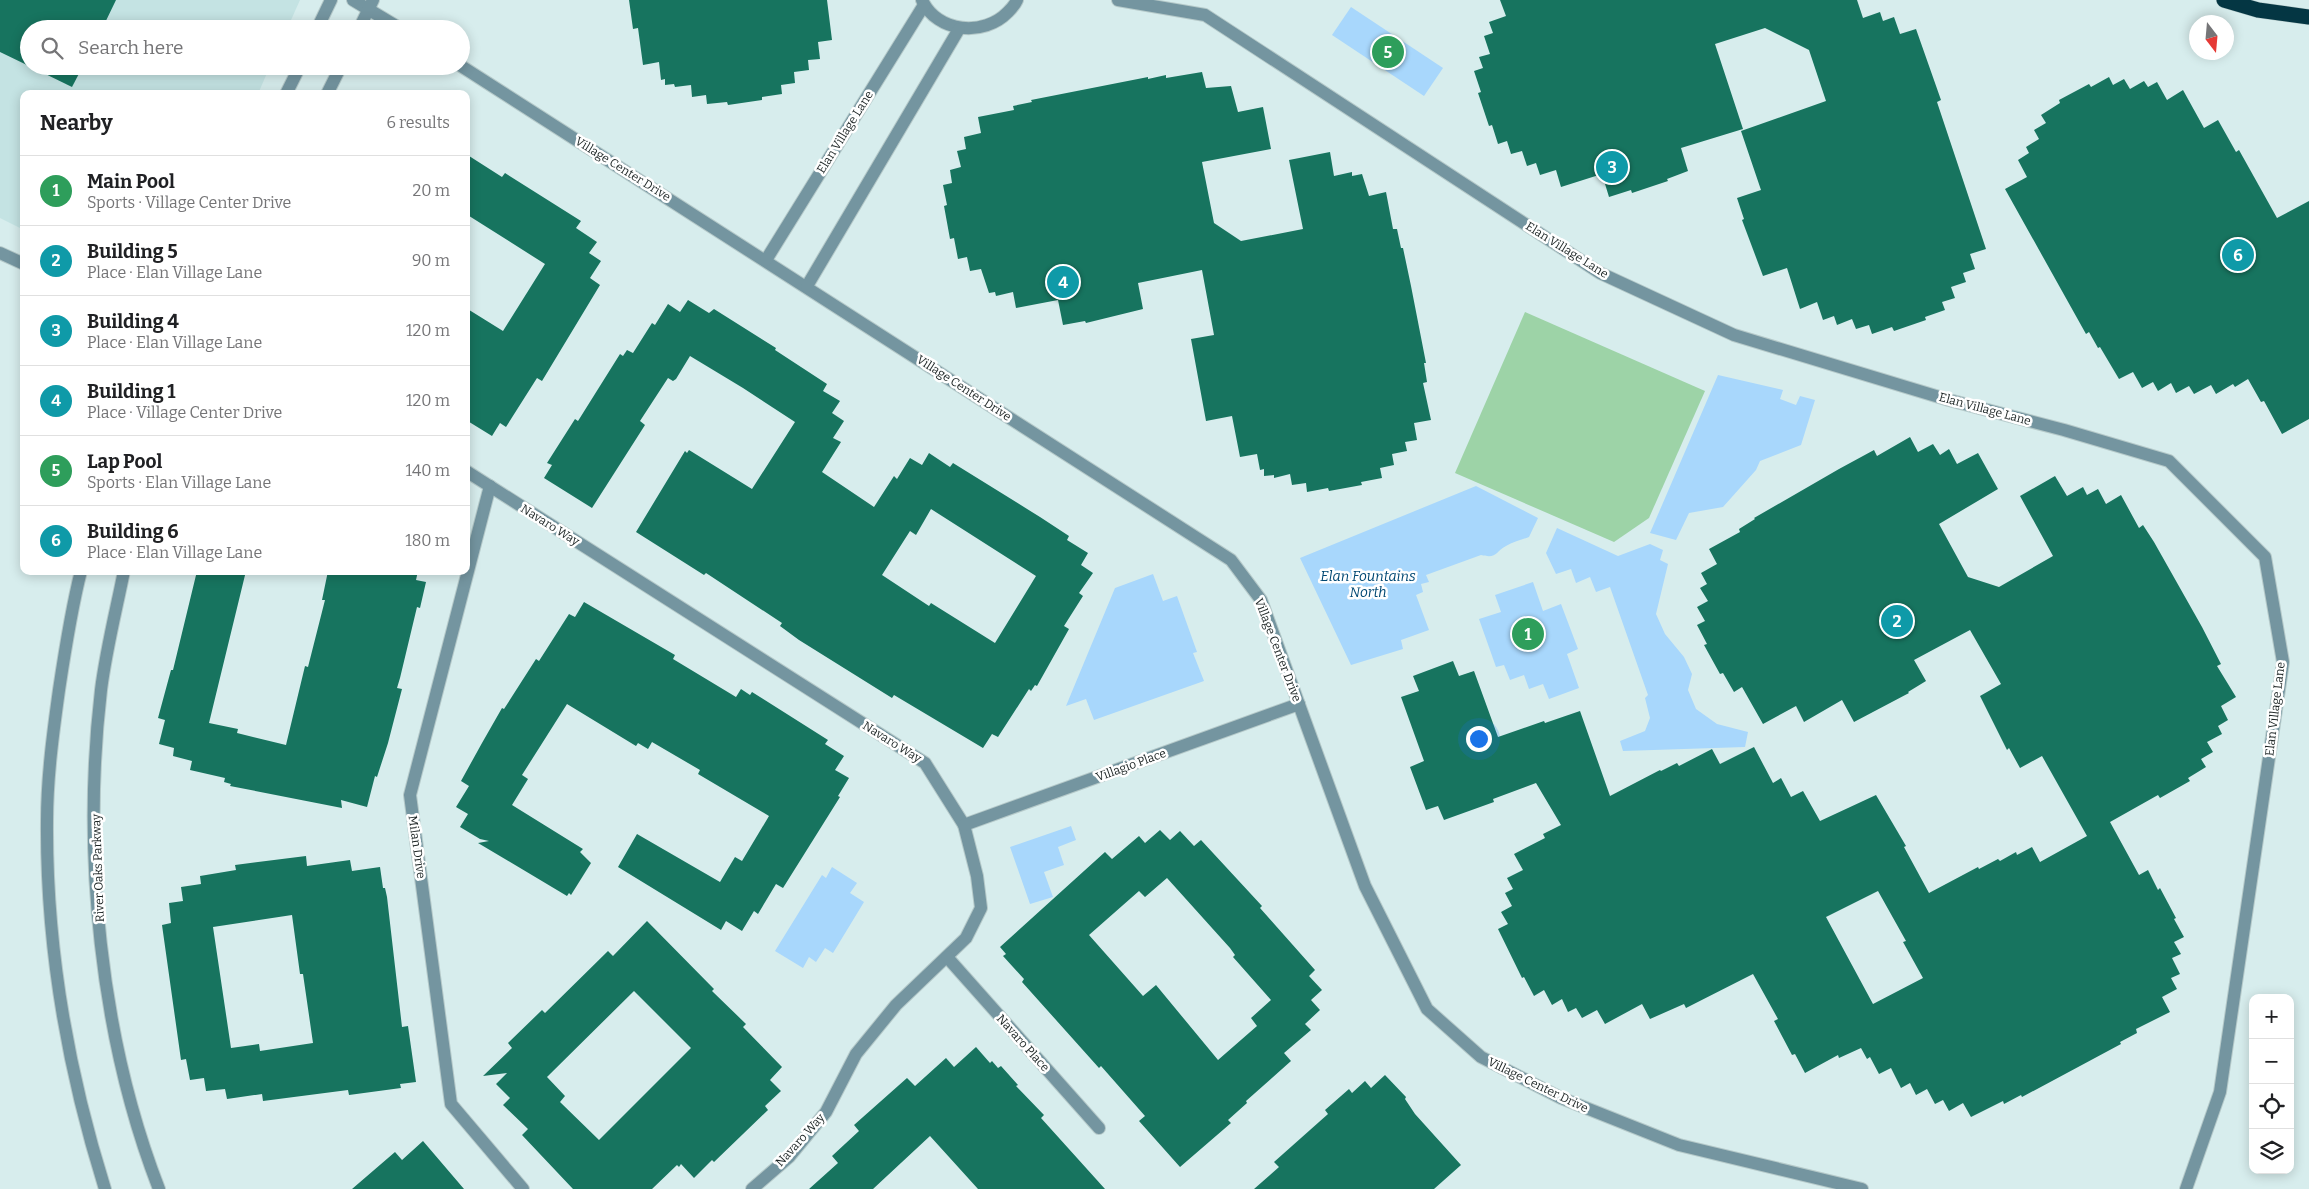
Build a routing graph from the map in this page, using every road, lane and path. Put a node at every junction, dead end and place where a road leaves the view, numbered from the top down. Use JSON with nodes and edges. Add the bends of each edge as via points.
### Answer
{"nodes":[{"id":1,"x":331,"y":0,"type":"edge"},
{"id":2,"x":353,"y":0,"type":"edge"},
{"id":3,"x":1017,"y":0,"type":"edge"},
{"id":4,"x":1118,"y":0,"type":"edge"},
{"id":5,"x":2224,"y":0,"type":"edge"},
{"id":6,"x":923,"y":2,"type":"edge"},
{"id":7,"x":369,"y":3,"type":"edge"},
{"id":8,"x":2309,"y":17,"type":"edge"},
{"id":9,"x":322,"y":20,"type":"edge"},
{"id":10,"x":362,"y":20,"type":"edge"},
{"id":11,"x":390,"y":20,"type":"edge"},
{"id":12,"x":959,"y":29,"type":"junction"},
{"id":13,"x":470,"y":72,"type":"edge"},
{"id":14,"x":296,"y":75,"type":"edge"},
{"id":15,"x":336,"y":75,"type":"edge"},
{"id":16,"x":288,"y":90,"type":"edge"},
{"id":17,"x":329,"y":90,"type":"edge"},
{"id":18,"x":0,"y":253,"type":"edge"},
{"id":19,"x":766,"y":260,"type":"junction"},
{"id":20,"x":20,"y":262,"type":"edge"},
{"id":21,"x":807,"y":286,"type":"junction"},
{"id":22,"x":470,"y":474,"type":"edge"},
{"id":23,"x":490,"y":486,"type":"junction"},
{"id":24,"x":470,"y":563,"type":"edge"},
{"id":25,"x":79,"y":575,"type":"edge"},
{"id":26,"x":123,"y":575,"type":"edge"},
{"id":27,"x":467,"y":575,"type":"edge"},
{"id":28,"x":1298,"y":704,"type":"junction"},
{"id":29,"x":964,"y":825,"type":"junction"},
{"id":30,"x":947,"y":957,"type":"junction"},
{"id":31,"x":1099,"y":1128,"type":"dead end"},
{"id":32,"x":105,"y":1189,"type":"edge"},
{"id":33,"x":159,"y":1189,"type":"edge"},
{"id":34,"x":523,"y":1189,"type":"edge"},
{"id":35,"x":752,"y":1189,"type":"edge"},
{"id":36,"x":1862,"y":1189,"type":"edge"},
{"id":37,"x":2186,"y":1189,"type":"edge"}],
"edges":[{"from":1,"to":9,"type":"street"},
{"from":2,"to":7,"type":"street"},
{"from":3,"to":12,"type":"street","via":[[1001,20],[981,28]]},
{"from":4,"to":37,"type":"street","name":"Elan Village Lane","via":[[1205,15],[1600,273],[1734,335],[1949,400],[2169,461],[2264,557],[2282,662],[2220,1092]]},
{"from":5,"to":8,"type":"highway","via":[[2258,10]]},
{"from":6,"to":12,"type":"street","via":[[939,20]]},
{"from":6,"to":19,"type":"street","name":"Elan Village Lane"},
{"from":7,"to":10,"type":"street"},
{"from":7,"to":11,"type":"street"},
{"from":12,"to":21,"type":"street"},
{"from":13,"to":19,"type":"street","name":"Village Center Drive"},
{"from":14,"to":16,"type":"street"},
{"from":15,"to":17,"type":"street"},
{"from":18,"to":20,"type":"street"},
{"from":19,"to":21,"type":"street","name":"Village Center Drive"},
{"from":21,"to":28,"type":"street","name":"Village Center Drive","via":[[1231,560],[1261,600]]},
{"from":22,"to":23,"type":"street","name":"Navaro Way"},
{"from":23,"to":24,"type":"street","name":"Milan Drive"},
{"from":23,"to":29,"type":"street","name":"Navaro Way","via":[[925,763]]},
{"from":25,"to":32,"type":"street","via":[[53,732],[46,821],[51,917],[60,997],[82,1108]]},
{"from":26,"to":33,"type":"street","name":"River Oaks Parkway","via":[[102,690],[95,783],[96,885],[105,975],[120,1062]]},
{"from":27,"to":34,"type":"street","name":"Milan Drive","via":[[410,795],[451,1104]]},
{"from":28,"to":29,"type":"street","name":"Villagio Place"},
{"from":28,"to":36,"type":"street","name":"Village Center Drive","via":[[1365,886],[1427,1009],[1481,1057],[1561,1098],[1679,1145]]},
{"from":29,"to":30,"type":"street","name":"Navaro Way","via":[[977,876],[981,908],[966,938]]},
{"from":30,"to":31,"type":"street","name":"Navaro Place"},
{"from":30,"to":35,"type":"street","name":"Navaro Way","via":[[896,1005],[856,1054],[826,1112],[789,1157]]}]}
